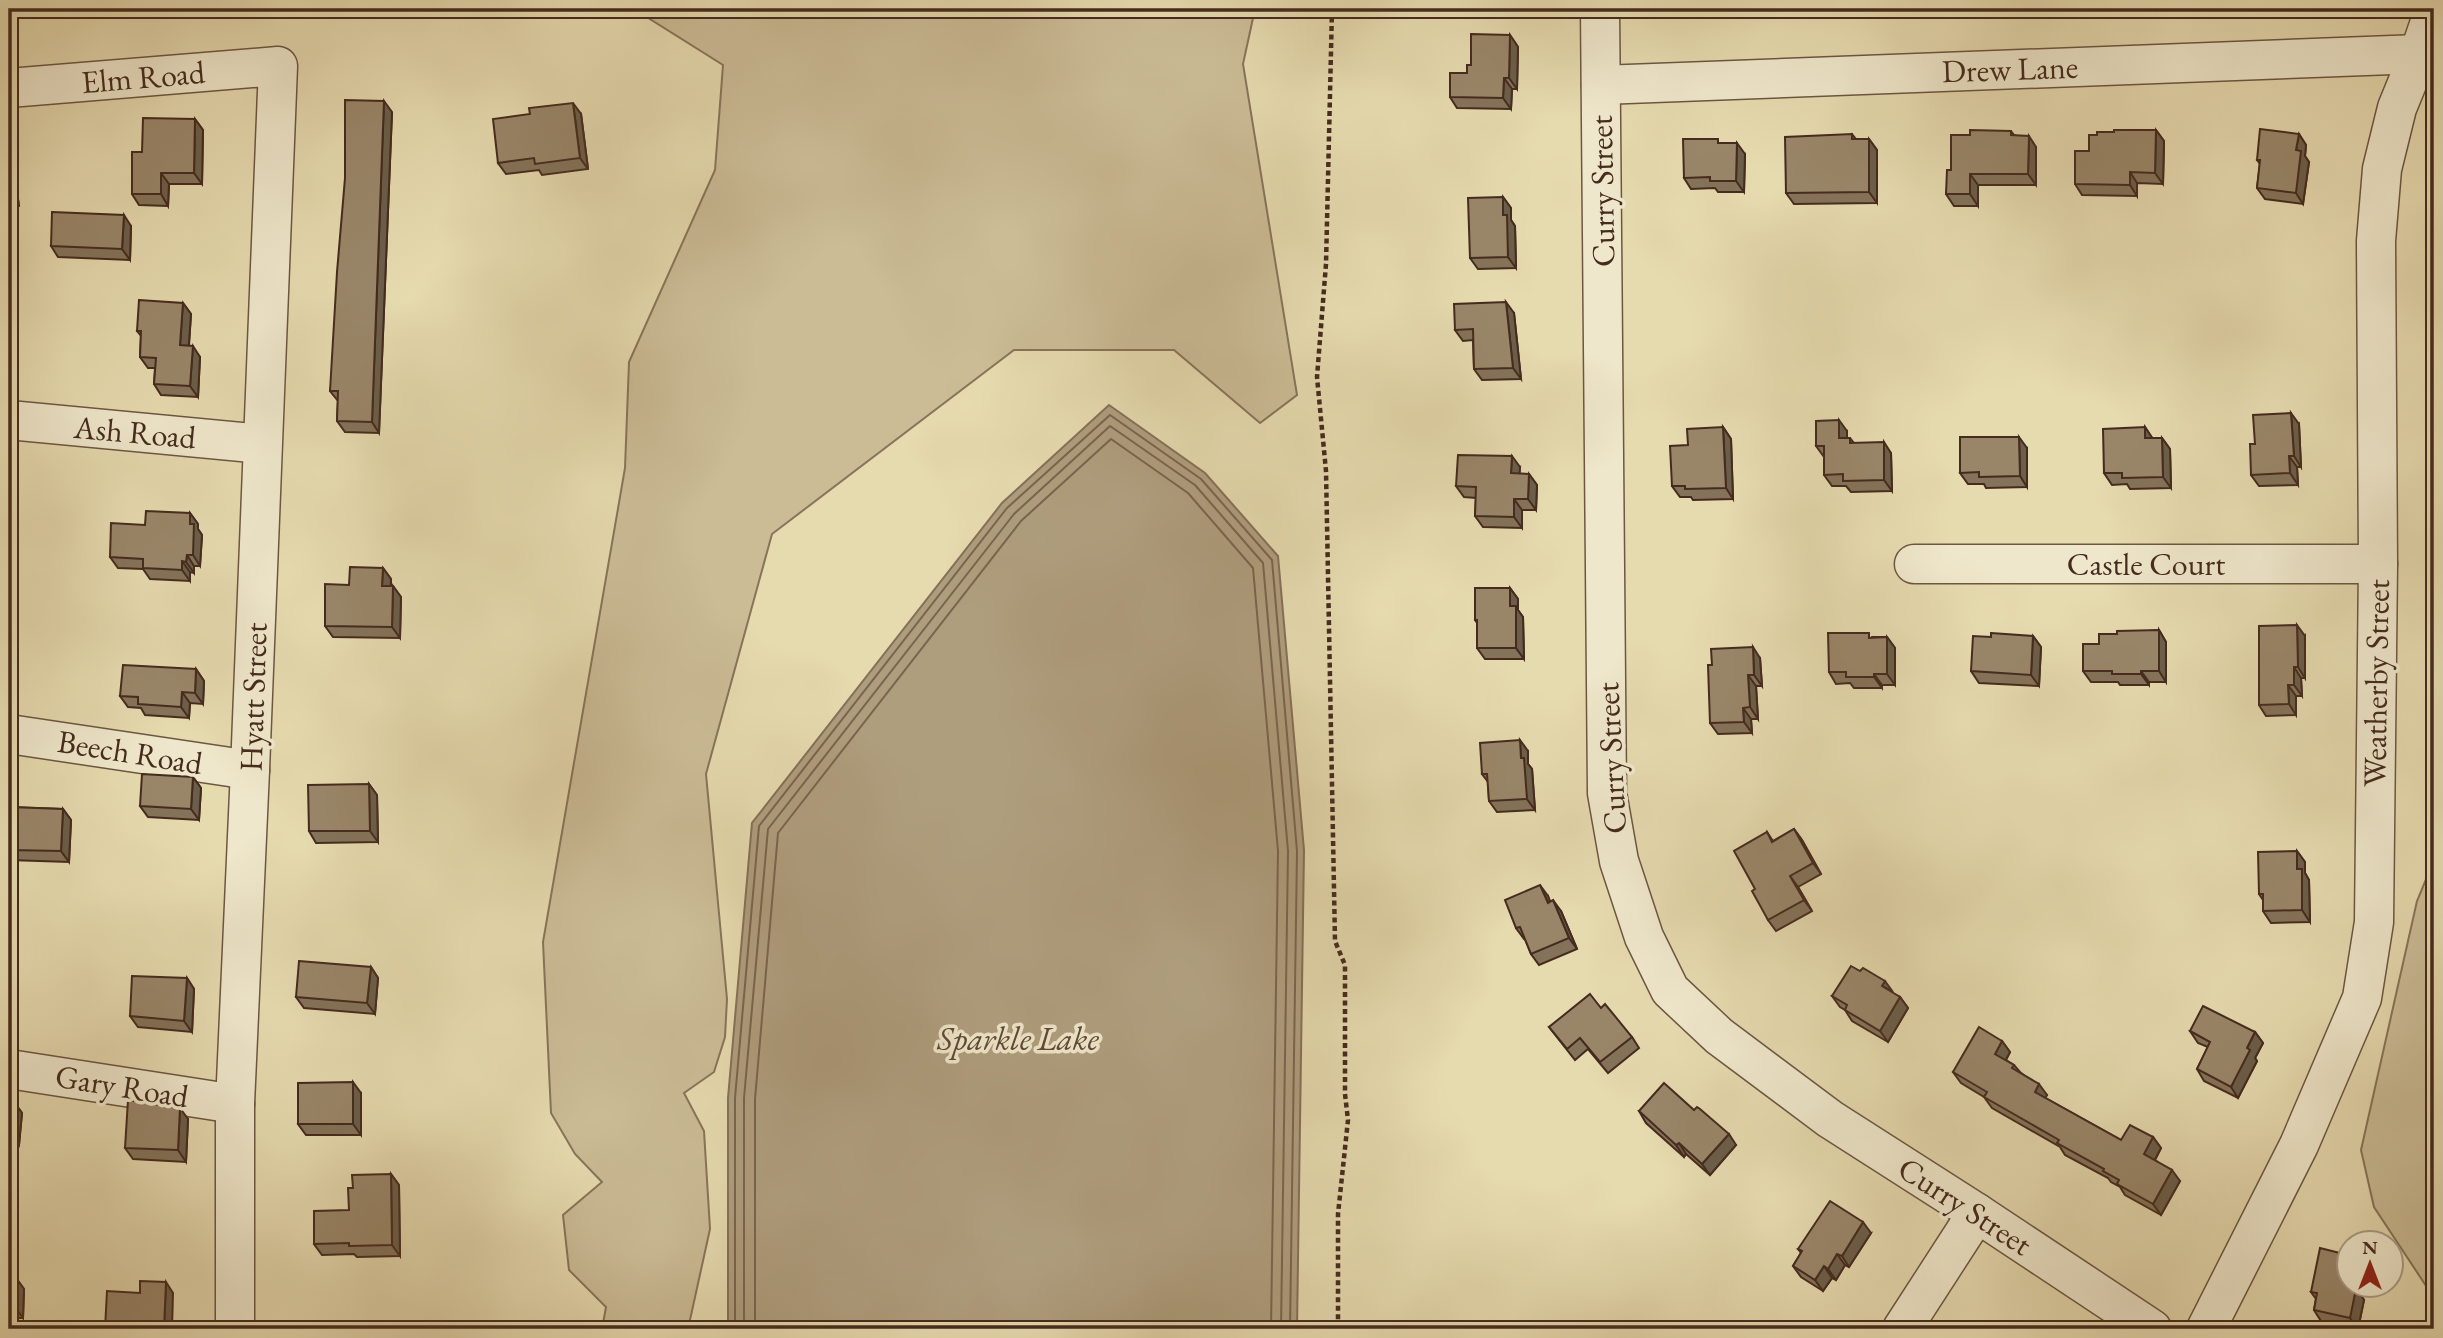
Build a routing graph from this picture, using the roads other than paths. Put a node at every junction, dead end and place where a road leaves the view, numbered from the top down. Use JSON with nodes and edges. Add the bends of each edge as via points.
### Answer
{"nodes":[{"id":1,"x":1600,"y":9,"type":"edge"},
{"id":2,"x":2434,"y":10,"type":"edge"},
{"id":3,"x":2419,"y":54,"type":"junction"},
{"id":4,"x":278,"y":66,"type":"joint"},
{"id":5,"x":1601,"y":85,"type":"junction"},
{"id":6,"x":9,"y":88,"type":"edge"},
{"id":7,"x":9,"y":420,"type":"edge"},
{"id":8,"x":262,"y":444,"type":"junction"},
{"id":9,"x":1914,"y":564,"type":"dead end"},
{"id":10,"x":2378,"y":564,"type":"junction"},
{"id":11,"x":9,"y":734,"type":"edge"},
{"id":12,"x":250,"y":770,"type":"junction"},
{"id":13,"x":9,"y":1069,"type":"edge"},
{"id":14,"x":235,"y":1104,"type":"junction"},
{"id":15,"x":1977,"y":1213,"type":"junction"},
{"id":16,"x":235,"y":1329,"type":"edge"},
{"id":17,"x":1902,"y":1329,"type":"edge"},
{"id":18,"x":2152,"y":1329,"type":"edge"},
{"id":19,"x":2206,"y":1329,"type":"edge"}],
"edges":[{"from":1,"to":5,"type":"street","name":"Curry Street"},
{"from":2,"to":3,"type":"street","name":"Weatherby Street"},
{"from":3,"to":5,"type":"street","name":"Drew Lane"},
{"from":3,"to":10,"type":"street","name":"Weatherby Street","via":[[2396,108],[2381,181],[2376,240]]},
{"from":4,"to":6,"type":"street","name":"Elm Road"},
{"from":4,"to":8,"type":"street","name":"Hyatt Street"},
{"from":5,"to":15,"type":"street","name":"Curry Street","via":[[1607,793],[1619,861],[1644,937],[1670,990],[1719,1035],[1830,1119]]},
{"from":7,"to":8,"type":"street","name":"Ash Road"},
{"from":8,"to":12,"type":"street","name":"Hyatt Street"},
{"from":9,"to":10,"type":"street","name":"Castle Court"},
{"from":10,"to":19,"type":"street","name":"Weatherby Street","via":[[2374,922],[2362,998],[2299,1145]]},
{"from":11,"to":12,"type":"street","name":"Beech Road"},
{"from":12,"to":14,"type":"street","name":"Hyatt Street"},
{"from":13,"to":14,"type":"street","name":"Gary Road"},
{"from":14,"to":16,"type":"street","name":"Hyatt Street"},
{"from":15,"to":17,"type":"street"},
{"from":15,"to":18,"type":"street","name":"Curry Street"}]}
